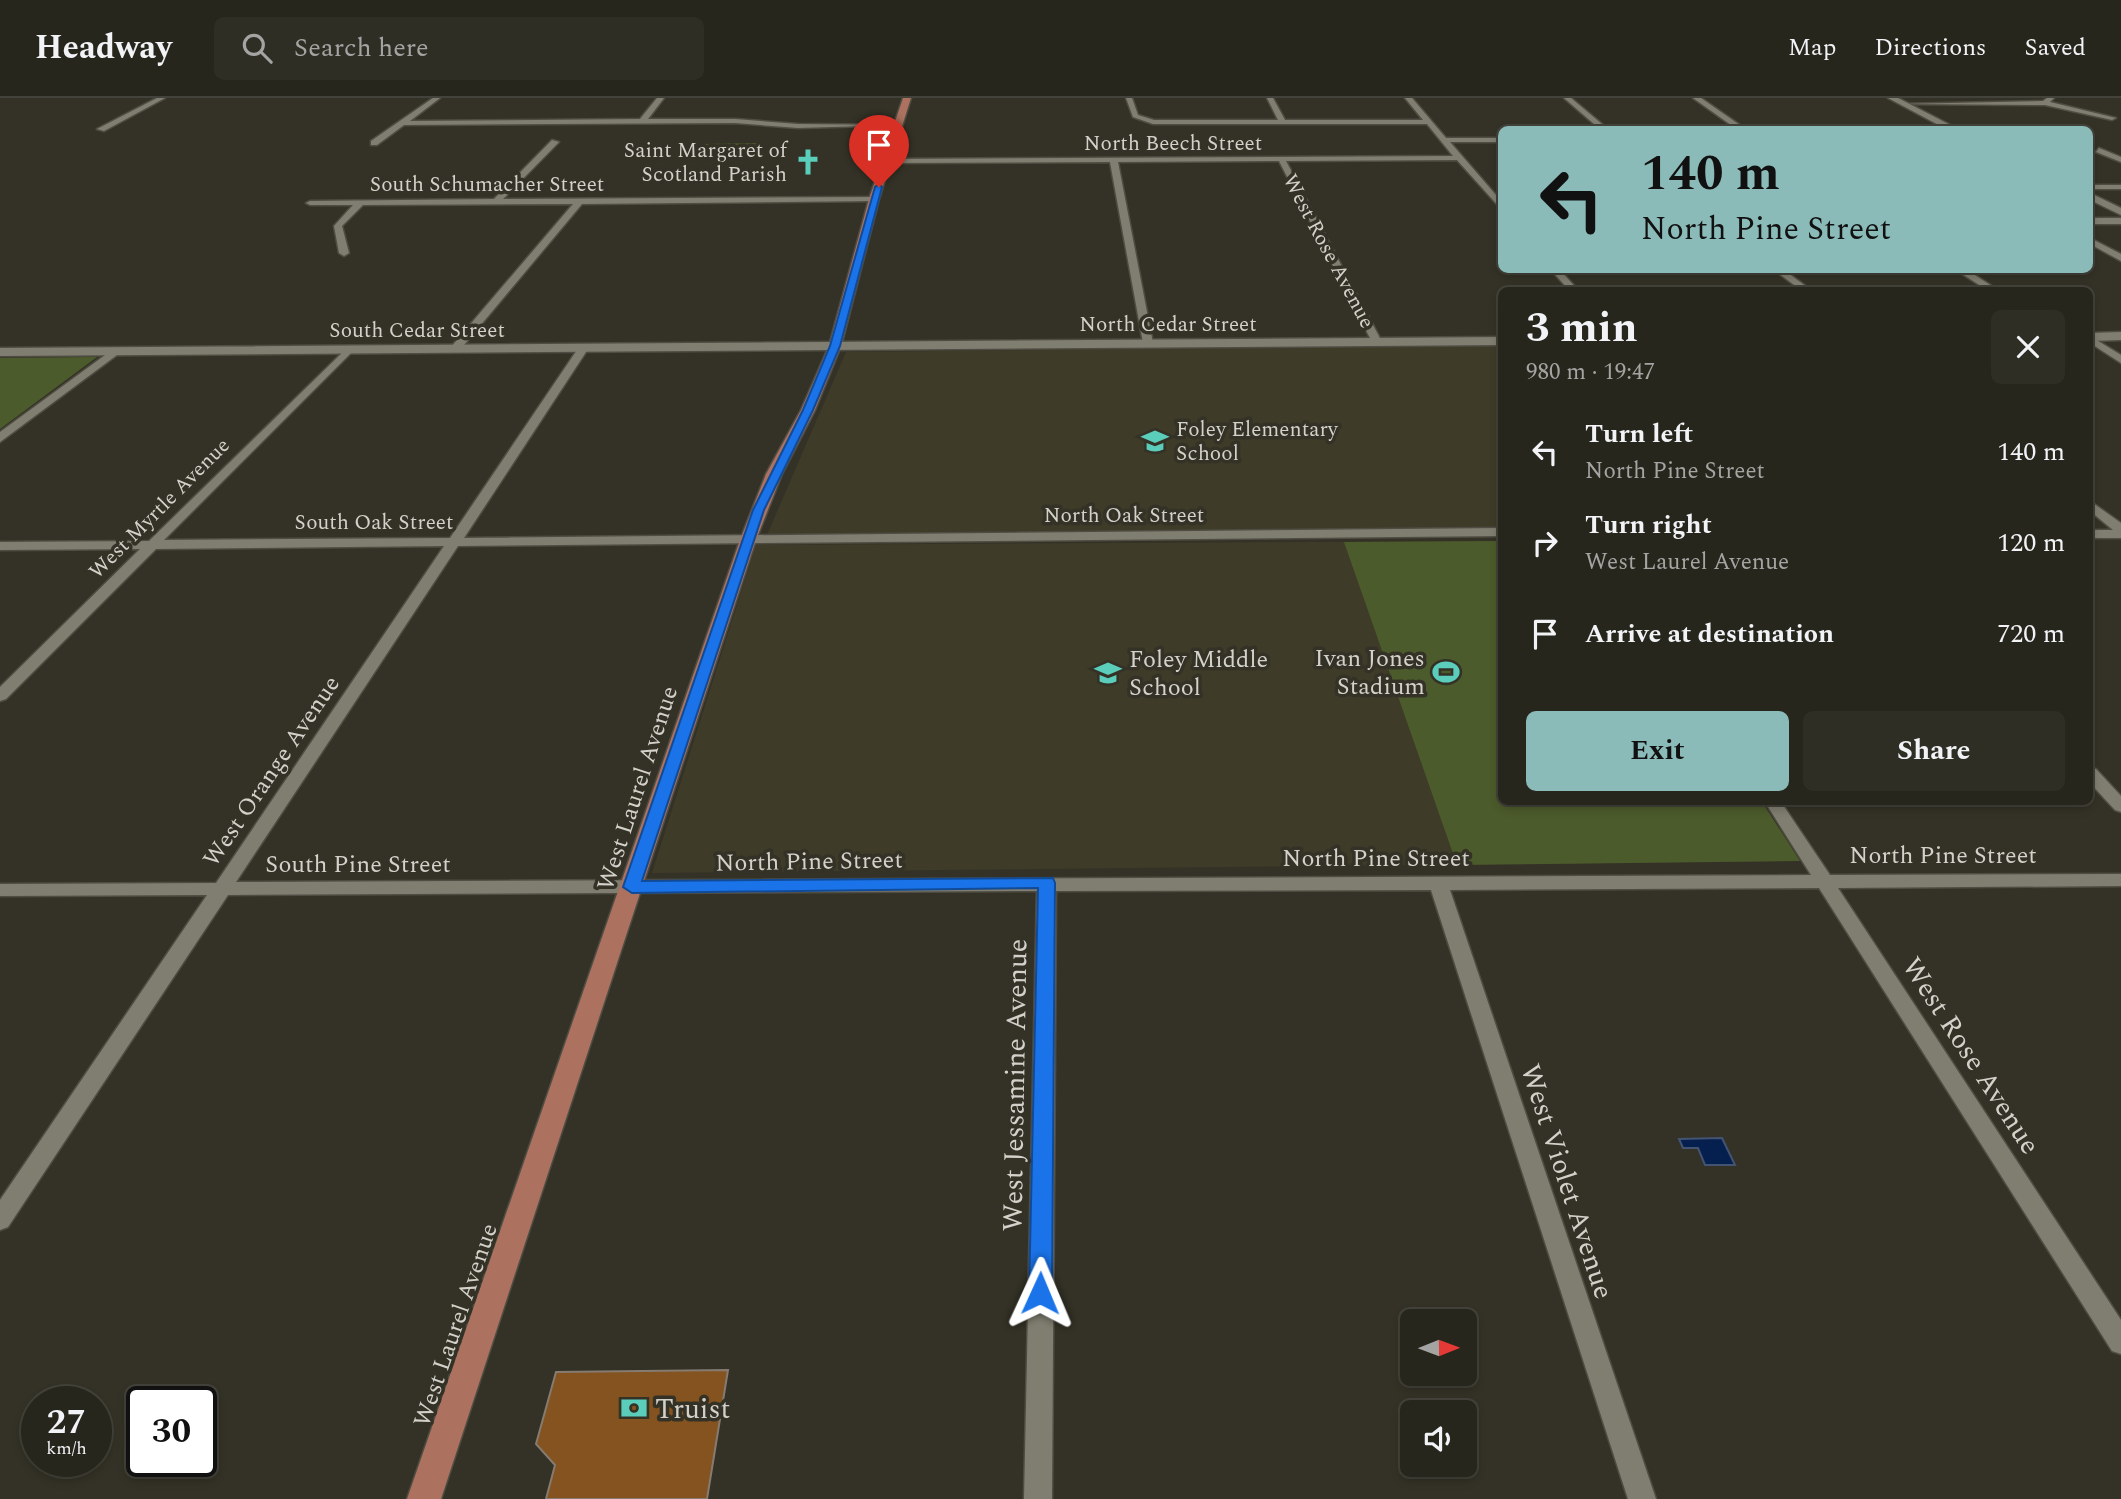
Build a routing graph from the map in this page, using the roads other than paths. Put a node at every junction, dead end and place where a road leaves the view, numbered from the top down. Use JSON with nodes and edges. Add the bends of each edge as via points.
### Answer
{"nodes":[{"id":1,"x":162,"y":98,"type":"edge"},
{"id":2,"x":437,"y":98,"type":"edge"},
{"id":3,"x":661,"y":98,"type":"edge"},
{"id":4,"x":906,"y":98,"type":"edge"},
{"id":5,"x":1129,"y":98,"type":"edge"},
{"id":6,"x":1270,"y":98,"type":"edge"},
{"id":7,"x":1408,"y":98,"type":"edge"},
{"id":8,"x":1567,"y":98,"type":"edge"},
{"id":9,"x":1696,"y":98,"type":"edge"},
{"id":10,"x":1892,"y":98,"type":"edge"},
{"id":11,"x":1964,"y":98,"type":"edge"},
{"id":12,"x":2048,"y":101,"type":"edge"},
{"id":13,"x":1904,"y":104,"type":"junction"},
{"id":14,"x":1976,"y":104,"type":"junction"},
{"id":15,"x":2112,"y":118,"type":"dead end"},
{"id":16,"x":642,"y":122,"type":"junction"},
{"id":17,"x":1283,"y":122,"type":"junction"},
{"id":18,"x":1428,"y":122,"type":"junction"},
{"id":19,"x":402,"y":123,"type":"junction"},
{"id":20,"x":898,"y":125,"type":"junction"},
{"id":21,"x":1601,"y":126,"type":"edge"},
{"id":22,"x":1738,"y":126,"type":"edge"},
{"id":23,"x":1948,"y":126,"type":"edge"},
{"id":24,"x":101,"y":129,"type":"dead end"},
{"id":25,"x":1444,"y":140,"type":"junction"},
{"id":26,"x":1498,"y":140,"type":"edge"},
{"id":27,"x":555,"y":142,"type":"dead end"},
{"id":28,"x":374,"y":143,"type":"dead end"},
{"id":29,"x":2099,"y":150,"type":"dead end"},
{"id":30,"x":1459,"y":158,"type":"junction"},
{"id":31,"x":1282,"y":160,"type":"junction"},
{"id":32,"x":2121,"y":160,"type":"edge"},
{"id":33,"x":886,"y":161,"type":"junction"},
{"id":34,"x":1114,"y":161,"type":"junction"},
{"id":35,"x":2093,"y":187,"type":"edge"},
{"id":36,"x":2121,"y":187,"type":"edge"},
{"id":37,"x":2093,"y":198,"type":"edge"},
{"id":38,"x":874,"y":199,"type":"junction"},
{"id":39,"x":580,"y":201,"type":"junction"},
{"id":40,"x":496,"y":202,"type":"junction"},
{"id":41,"x":310,"y":203,"type":"dead end"},
{"id":42,"x":360,"y":203,"type":"junction"},
{"id":43,"x":1498,"y":203,"type":"edge"},
{"id":44,"x":2121,"y":212,"type":"edge"},
{"id":45,"x":2093,"y":221,"type":"edge"},
{"id":46,"x":2121,"y":221,"type":"edge"},
{"id":47,"x":2093,"y":243,"type":"edge"},
{"id":48,"x":345,"y":253,"type":"dead end"},
{"id":49,"x":2121,"y":258,"type":"edge"},
{"id":50,"x":1558,"y":273,"type":"edge"},
{"id":51,"x":1783,"y":273,"type":"edge"},
{"id":52,"x":1966,"y":273,"type":"edge"},
{"id":53,"x":1571,"y":287,"type":"edge"},
{"id":54,"x":1802,"y":287,"type":"edge"},
{"id":55,"x":1988,"y":287,"type":"edge"},
{"id":56,"x":2121,"y":336,"type":"edge"},
{"id":57,"x":2093,"y":338,"type":"edge"},
{"id":58,"x":2093,"y":340,"type":"edge"},
{"id":59,"x":1498,"y":341,"type":"edge"},
{"id":60,"x":1377,"y":342,"type":"junction"},
{"id":61,"x":1148,"y":343,"type":"junction"},
{"id":62,"x":835,"y":346,"type":"junction"},
{"id":63,"x":583,"y":348,"type":"junction"},
{"id":64,"x":455,"y":349,"type":"junction"},
{"id":65,"x":348,"y":350,"type":"junction"},
{"id":66,"x":0,"y":352,"type":"edge"},
{"id":67,"x":116,"y":352,"type":"junction"},
{"id":68,"x":2121,"y":360,"type":"edge"},
{"id":69,"x":0,"y":438,"type":"edge"},
{"id":70,"x":2093,"y":508,"type":"edge"},
{"id":71,"x":2121,"y":532,"type":"edge"},
{"id":72,"x":1498,"y":533,"type":"edge"},
{"id":73,"x":2093,"y":534,"type":"edge"},
{"id":74,"x":748,"y":540,"type":"junction"},
{"id":75,"x":455,"y":542,"type":"junction"},
{"id":76,"x":152,"y":545,"type":"junction"},
{"id":77,"x":0,"y":546,"type":"edge"},
{"id":78,"x":0,"y":696,"type":"edge"},
{"id":79,"x":2093,"y":776,"type":"edge"},
{"id":80,"x":1775,"y":805,"type":"edge"},
{"id":81,"x":2121,"y":806,"type":"edge"},
{"id":82,"x":2121,"y":880,"type":"edge"},
{"id":83,"x":1825,"y":881,"type":"junction"},
{"id":84,"x":1438,"y":882,"type":"junction"},
{"id":85,"x":1046,"y":883,"type":"junction"},
{"id":86,"x":632,"y":887,"type":"junction"},
{"id":87,"x":222,"y":889,"type":"junction"},
{"id":88,"x":0,"y":890,"type":"edge"},
{"id":89,"x":0,"y":1220,"type":"edge"},
{"id":90,"x":2121,"y":1342,"type":"edge"},
{"id":91,"x":424,"y":1499,"type":"edge"},
{"id":92,"x":1038,"y":1499,"type":"edge"},
{"id":93,"x":1642,"y":1499,"type":"edge"}],
"edges":[{"from":1,"to":24,"type":"street"},
{"from":2,"to":19,"type":"street"},
{"from":3,"to":16,"type":"street"},
{"from":4,"to":20,"type":"main road","name":"West Laurel Avenue"},
{"from":5,"to":17,"type":"street","via":[[1135,116],[1153,122]]},
{"from":6,"to":17,"type":"street"},
{"from":7,"to":18,"type":"street"},
{"from":8,"to":21,"type":"street"},
{"from":9,"to":22,"type":"street"},
{"from":10,"to":13,"type":"street"},
{"from":11,"to":14,"type":"street"},
{"from":12,"to":14,"type":"street"},
{"from":12,"to":15,"type":"street"},
{"from":13,"to":14,"type":"street"},
{"from":13,"to":23,"type":"street"},
{"from":16,"to":19,"type":"street"},
{"from":16,"to":20,"type":"street"},
{"from":17,"to":18,"type":"street"},
{"from":18,"to":25,"type":"street"},
{"from":19,"to":28,"type":"street"},
{"from":20,"to":33,"type":"main road","name":"West Laurel Avenue"},
{"from":25,"to":26,"type":"street"},
{"from":25,"to":30,"type":"street"},
{"from":27,"to":40,"type":"street"},
{"from":29,"to":32,"type":"street"},
{"from":30,"to":31,"type":"street","name":"North Beech Street"},
{"from":30,"to":43,"type":"street"},
{"from":31,"to":34,"type":"street","name":"North Beech Street"},
{"from":31,"to":60,"type":"street","name":"West Rose Avenue"},
{"from":33,"to":34,"type":"street","name":"North Beech Street"},
{"from":33,"to":38,"type":"main road","name":"West Laurel Avenue"},
{"from":34,"to":61,"type":"street"},
{"from":35,"to":36,"type":"street"},
{"from":37,"to":44,"type":"street"},
{"from":38,"to":39,"type":"street","name":"South Schumacher Street"},
{"from":38,"to":62,"type":"main road","name":"West Laurel Avenue"},
{"from":39,"to":40,"type":"street","name":"South Schumacher Street"},
{"from":39,"to":64,"type":"street"},
{"from":40,"to":42,"type":"street","name":"South Schumacher Street"},
{"from":41,"to":42,"type":"street","name":"South Schumacher Street"},
{"from":42,"to":48,"type":"street","via":[[338,226]]},
{"from":45,"to":46,"type":"street"},
{"from":47,"to":49,"type":"street"},
{"from":50,"to":53,"type":"street"},
{"from":51,"to":54,"type":"street"},
{"from":52,"to":55,"type":"street"},
{"from":56,"to":57,"type":"street"},
{"from":58,"to":68,"type":"street"},
{"from":59,"to":60,"type":"street","name":"North Cedar Street"},
{"from":60,"to":61,"type":"street","name":"North Cedar Street"},
{"from":61,"to":62,"type":"street","name":"North Cedar Street"},
{"from":62,"to":63,"type":"street","name":"South Cedar Street"},
{"from":62,"to":74,"type":"main road","name":"West Laurel Avenue"},
{"from":63,"to":64,"type":"street","name":"South Cedar Street"},
{"from":63,"to":75,"type":"street","name":"West Orange Avenue"},
{"from":64,"to":65,"type":"street","name":"South Cedar Street"},
{"from":65,"to":67,"type":"street","name":"South Cedar Street"},
{"from":65,"to":76,"type":"street","name":"West Myrtle Avenue"},
{"from":66,"to":67,"type":"street","name":"South Cedar Street"},
{"from":67,"to":69,"type":"street"},
{"from":70,"to":71,"type":"street"},
{"from":71,"to":73,"type":"street"},
{"from":72,"to":74,"type":"street","name":"North Oak Street"},
{"from":74,"to":75,"type":"street","name":"South Oak Street"},
{"from":74,"to":86,"type":"main road","name":"West Laurel Avenue"},
{"from":75,"to":76,"type":"street","name":"South Oak Street"},
{"from":75,"to":87,"type":"street","name":"West Orange Avenue"},
{"from":76,"to":77,"type":"street","name":"South Oak Street"},
{"from":76,"to":78,"type":"street","name":"West Myrtle Avenue"},
{"from":79,"to":81,"type":"street"},
{"from":80,"to":83,"type":"street","name":"West Rose Avenue"},
{"from":82,"to":83,"type":"street","name":"North Pine Street"},
{"from":83,"to":84,"type":"street","name":"North Pine Street"},
{"from":83,"to":90,"type":"street","name":"West Rose Avenue"},
{"from":84,"to":85,"type":"street","name":"North Pine Street"},
{"from":84,"to":93,"type":"street","name":"West Violet Avenue"},
{"from":85,"to":86,"type":"street","name":"North Pine Street"},
{"from":85,"to":92,"type":"street","name":"West Jessamine Avenue"},
{"from":86,"to":87,"type":"street","name":"South Pine Street"},
{"from":86,"to":91,"type":"main road","name":"West Laurel Avenue"},
{"from":87,"to":88,"type":"street","name":"South Pine Street"},
{"from":87,"to":89,"type":"street","name":"West Orange Avenue"}]}
